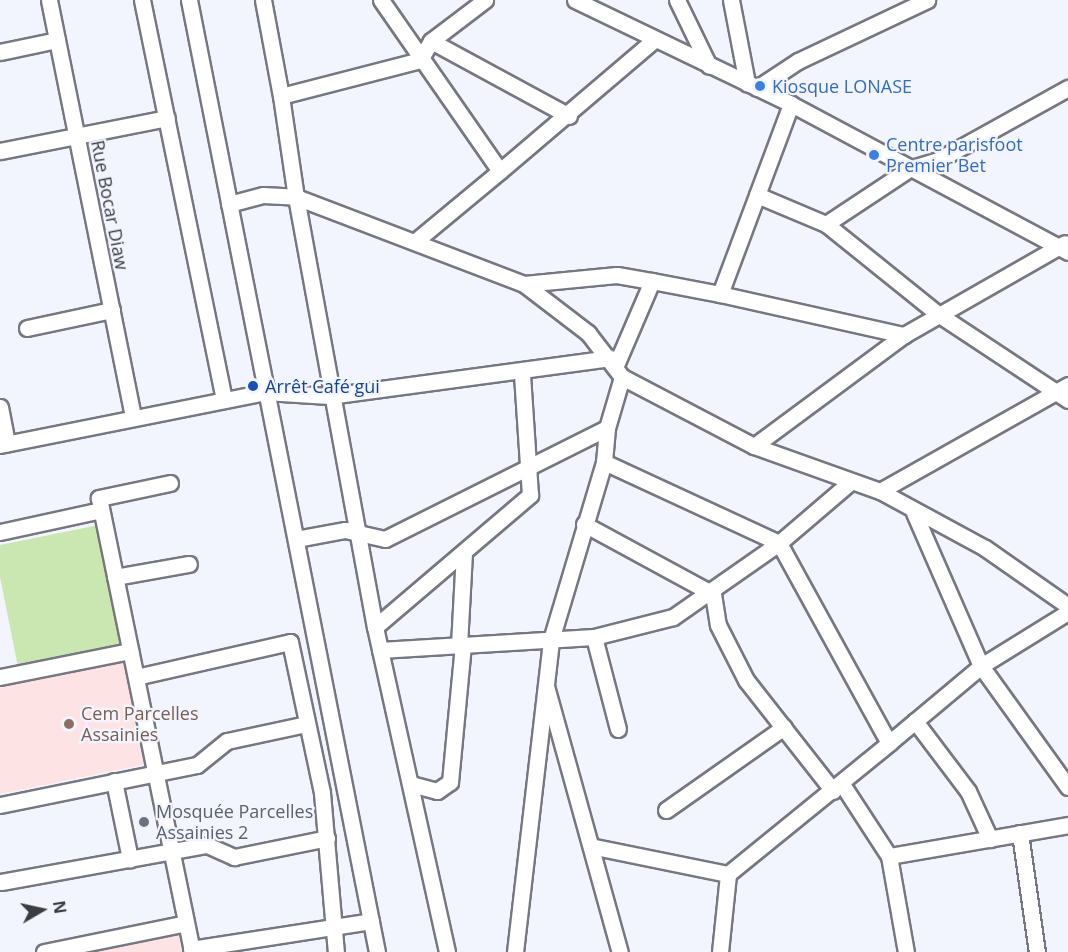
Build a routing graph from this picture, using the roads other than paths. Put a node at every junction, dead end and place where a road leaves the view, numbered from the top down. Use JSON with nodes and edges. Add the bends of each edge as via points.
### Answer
{"nodes":[{"id":1,"x":49,"y":0,"type":"edge"},
{"id":2,"x":142,"y":0,"type":"edge"},
{"id":3,"x":189,"y":0,"type":"edge"},
{"id":4,"x":263,"y":0,"type":"edge"},
{"id":5,"x":381,"y":0,"type":"edge"},
{"id":6,"x":485,"y":0,"type":"edge"},
{"id":7,"x":574,"y":0,"type":"edge"},
{"id":8,"x":677,"y":0,"type":"edge"},
{"id":9,"x":731,"y":0,"type":"edge"},
{"id":10,"x":927,"y":0,"type":"edge"},
{"id":11,"x":57,"y":40,"type":"junction"},
{"id":12,"x":431,"y":40,"type":"junction"},
{"id":13,"x":653,"y":41,"type":"junction"},
{"id":14,"x":0,"y":52,"type":"edge"},
{"id":15,"x":420,"y":60,"type":"junction"},
{"id":16,"x":709,"y":66,"type":"junction"},
{"id":17,"x":752,"y":85,"type":"junction"},
{"id":18,"x":1068,"y":88,"type":"edge"},
{"id":19,"x":281,"y":96,"type":"junction"},
{"id":20,"x":791,"y":104,"type":"junction"},
{"id":21,"x":569,"y":116,"type":"junction"},
{"id":22,"x":166,"y":118,"type":"junction"},
{"id":23,"x":76,"y":136,"type":"junction"},
{"id":24,"x":0,"y":151,"type":"edge"},
{"id":25,"x":909,"y":169,"type":"junction"},
{"id":26,"x":500,"y":171,"type":"junction"},
{"id":27,"x":757,"y":195,"type":"junction"},
{"id":28,"x":296,"y":197,"type":"junction"},
{"id":29,"x":229,"y":204,"type":"junction"},
{"id":30,"x":826,"y":224,"type":"junction"},
{"id":31,"x":417,"y":239,"type":"junction"},
{"id":32,"x":1065,"y":247,"type":"edge"},
{"id":33,"x":652,"y":281,"type":"junction"},
{"id":34,"x":524,"y":284,"type":"junction"},
{"id":35,"x":720,"y":294,"type":"junction"},
{"id":36,"x":112,"y":310,"type":"junction"},
{"id":37,"x":938,"y":314,"type":"junction"},
{"id":38,"x":27,"y":328,"type":"dead end"},
{"id":39,"x":904,"y":334,"type":"junction"},
{"id":40,"x":616,"y":366,"type":"junction"},
{"id":41,"x":522,"y":373,"type":"junction"},
{"id":42,"x":265,"y":392,"type":"junction"},
{"id":43,"x":1064,"y":393,"type":"edge"},
{"id":44,"x":329,"y":396,"type":"junction"},
{"id":45,"x":224,"y":400,"type":"junction"},
{"id":46,"x":0,"y":407,"type":"edge"},
{"id":47,"x":134,"y":418,"type":"junction"},
{"id":48,"x":607,"y":428,"type":"junction"},
{"id":49,"x":4,"y":444,"type":"edge"},
{"id":50,"x":754,"y":446,"type":"junction"},
{"id":51,"x":604,"y":462,"type":"junction"},
{"id":52,"x":530,"y":464,"type":"junction"},
{"id":53,"x":170,"y":483,"type":"dead end"},
{"id":54,"x":848,"y":484,"type":"junction"},
{"id":55,"x":880,"y":491,"type":"junction"},
{"id":56,"x":101,"y":510,"type":"junction"},
{"id":57,"x":914,"y":513,"type":"junction"},
{"id":58,"x":584,"y":524,"type":"junction"},
{"id":59,"x":0,"y":532,"type":"edge"},
{"id":60,"x":363,"y":536,"type":"junction"},
{"id":61,"x":296,"y":539,"type":"junction"},
{"id":62,"x":779,"y":543,"type":"junction"},
{"id":63,"x":464,"y":554,"type":"junction"},
{"id":64,"x":189,"y":564,"type":"dead end"},
{"id":65,"x":115,"y":577,"type":"junction"},
{"id":66,"x":713,"y":594,"type":"junction"},
{"id":67,"x":1068,"y":606,"type":"edge"},
{"id":68,"x":1068,"y":612,"type":"edge"},
{"id":69,"x":375,"y":627,"type":"junction"},
{"id":70,"x":594,"y":637,"type":"junction"},
{"id":71,"x":551,"y":640,"type":"junction"},
{"id":72,"x":461,"y":645,"type":"junction"},
{"id":73,"x":380,"y":650,"type":"junction"},
{"id":74,"x":130,"y":651,"type":"junction"},
{"id":75,"x":981,"y":666,"type":"junction"},
{"id":76,"x":0,"y":677,"type":"edge"},
{"id":77,"x":136,"y":677,"type":"junction"},
{"id":78,"x":544,"y":679,"type":"junction"},
{"id":79,"x":915,"y":722,"type":"junction"},
{"id":80,"x":306,"y":724,"type":"junction"},
{"id":81,"x":784,"y":727,"type":"junction"},
{"id":82,"x":618,"y":729,"type":"dead end"},
{"id":83,"x":889,"y":743,"type":"junction"},
{"id":84,"x":155,"y":772,"type":"junction"},
{"id":85,"x":114,"y":781,"type":"junction"},
{"id":86,"x":411,"y":784,"type":"junction"},
{"id":87,"x":1068,"y":787,"type":"edge"},
{"id":88,"x":838,"y":788,"type":"junction"},
{"id":89,"x":0,"y":806,"type":"edge"},
{"id":90,"x":666,"y":810,"type":"dead end"},
{"id":91,"x":1068,"y":825,"type":"edge"},
{"id":92,"x":1020,"y":833,"type":"junction"},
{"id":93,"x":327,"y":838,"type":"junction"},
{"id":94,"x":990,"y":839,"type":"junction"},
{"id":95,"x":595,"y":847,"type":"junction"},
{"id":96,"x":171,"y":852,"type":"junction"},
{"id":97,"x":889,"y":856,"type":"junction"},
{"id":98,"x":130,"y":859,"type":"junction"},
{"id":99,"x":728,"y":874,"type":"junction"},
{"id":100,"x":1,"y":882,"type":"edge"},
{"id":101,"x":371,"y":921,"type":"junction"},
{"id":102,"x":186,"y":923,"type":"junction"},
{"id":103,"x":333,"y":927,"type":"junction"},
{"id":104,"x":192,"y":951,"type":"edge"},
{"id":105,"x":44,"y":952,"type":"edge"},
{"id":106,"x":336,"y":952,"type":"edge"},
{"id":107,"x":376,"y":952,"type":"edge"},
{"id":108,"x":447,"y":952,"type":"edge"},
{"id":109,"x":515,"y":952,"type":"edge"},
{"id":110,"x":620,"y":952,"type":"edge"},
{"id":111,"x":720,"y":952,"type":"edge"},
{"id":112,"x":906,"y":952,"type":"edge"},
{"id":113,"x":1037,"y":952,"type":"edge"}],
"edges":[{"from":1,"to":11,"type":"street","name":"Rue Bocar Diaw"},
{"from":2,"to":22,"type":"street"},
{"from":3,"to":29,"type":"street"},
{"from":4,"to":19,"type":"street"},
{"from":5,"to":15,"type":"street"},
{"from":6,"to":12,"type":"street"},
{"from":7,"to":13,"type":"street"},
{"from":8,"to":16,"type":"street"},
{"from":9,"to":17,"type":"street"},
{"from":10,"to":17,"type":"street"},
{"from":11,"to":14,"type":"street"},
{"from":11,"to":23,"type":"street","name":"Rue Bocar Diaw"},
{"from":12,"to":15,"type":"street"},
{"from":12,"to":21,"type":"street"},
{"from":13,"to":16,"type":"street"},
{"from":13,"to":21,"type":"street"},
{"from":15,"to":19,"type":"street"},
{"from":15,"to":26,"type":"street"},
{"from":16,"to":17,"type":"street"},
{"from":17,"to":20,"type":"street"},
{"from":18,"to":25,"type":"street","via":[[939,160]]},
{"from":19,"to":28,"type":"street"},
{"from":20,"to":25,"type":"street"},
{"from":20,"to":27,"type":"street"},
{"from":21,"to":26,"type":"street"},
{"from":22,"to":23,"type":"street"},
{"from":22,"to":45,"type":"street"},
{"from":23,"to":24,"type":"street"},
{"from":23,"to":36,"type":"street","name":"Rue Bocar Diaw"},
{"from":25,"to":30,"type":"street"},
{"from":25,"to":32,"type":"street"},
{"from":26,"to":31,"type":"street"},
{"from":27,"to":30,"type":"street"},
{"from":27,"to":35,"type":"street"},
{"from":28,"to":29,"type":"street","via":[[263,195]]},
{"from":28,"to":31,"type":"street"},
{"from":28,"to":44,"type":"street"},
{"from":29,"to":42,"type":"street"},
{"from":30,"to":37,"type":"street"},
{"from":31,"to":34,"type":"street"},
{"from":32,"to":37,"type":"street"},
{"from":33,"to":34,"type":"street","via":[[616,275]]},
{"from":33,"to":35,"type":"street"},
{"from":33,"to":40,"type":"street"},
{"from":34,"to":40,"type":"street","via":[[551,301]]},
{"from":35,"to":39,"type":"street"},
{"from":36,"to":38,"type":"street"},
{"from":36,"to":47,"type":"street","name":"Rue Bocar Diaw"},
{"from":37,"to":39,"type":"street"},
{"from":37,"to":43,"type":"street"},
{"from":39,"to":50,"type":"street"},
{"from":40,"to":41,"type":"street"},
{"from":40,"to":48,"type":"street"},
{"from":40,"to":50,"type":"street"},
{"from":41,"to":44,"type":"street"},
{"from":41,"to":52,"type":"street"},
{"from":42,"to":44,"type":"street"},
{"from":42,"to":45,"type":"street"},
{"from":42,"to":61,"type":"street"},
{"from":43,"to":55,"type":"street"},
{"from":44,"to":60,"type":"street"},
{"from":45,"to":47,"type":"street"},
{"from":46,"to":49,"type":"street"},
{"from":47,"to":49,"type":"street"},
{"from":48,"to":51,"type":"street"},
{"from":48,"to":52,"type":"street"},
{"from":50,"to":54,"type":"street"},
{"from":51,"to":58,"type":"street"},
{"from":51,"to":62,"type":"street"},
{"from":52,"to":60,"type":"street","via":[[385,539]]},
{"from":52,"to":63,"type":"street","via":[[530,495]]},
{"from":53,"to":56,"type":"street","via":[[99,498]]},
{"from":54,"to":55,"type":"street"},
{"from":54,"to":62,"type":"street"},
{"from":55,"to":57,"type":"street"},
{"from":56,"to":59,"type":"street"},
{"from":56,"to":65,"type":"street"},
{"from":57,"to":67,"type":"street","via":[[985,548]]},
{"from":57,"to":75,"type":"street"},
{"from":58,"to":66,"type":"street"},
{"from":58,"to":71,"type":"street"},
{"from":60,"to":61,"type":"street","via":[[337,530]]},
{"from":60,"to":69,"type":"street"},
{"from":61,"to":101,"type":"street"},
{"from":62,"to":66,"type":"street"},
{"from":62,"to":83,"type":"street"},
{"from":63,"to":69,"type":"street"},
{"from":63,"to":72,"type":"street"},
{"from":64,"to":65,"type":"street"},
{"from":65,"to":74,"type":"street"},
{"from":66,"to":70,"type":"street","via":[[673,618]]},
{"from":66,"to":81,"type":"street","via":[[718,625],[741,672]]},
{"from":68,"to":75,"type":"street"},
{"from":69,"to":73,"type":"street"},
{"from":70,"to":71,"type":"street"},
{"from":70,"to":82,"type":"street"},
{"from":71,"to":72,"type":"street"},
{"from":71,"to":78,"type":"street"},
{"from":72,"to":73,"type":"street"},
{"from":72,"to":86,"type":"street","via":[[450,782],[437,791]]},
{"from":73,"to":86,"type":"street"},
{"from":74,"to":76,"type":"street"},
{"from":74,"to":77,"type":"street"},
{"from":75,"to":79,"type":"street"},
{"from":75,"to":87,"type":"street"},
{"from":77,"to":80,"type":"street","via":[[290,642]]},
{"from":77,"to":84,"type":"street"},
{"from":78,"to":95,"type":"street"},
{"from":78,"to":109,"type":"street"},
{"from":79,"to":83,"type":"street"},
{"from":79,"to":94,"type":"street","via":[[968,791]]},
{"from":80,"to":84,"type":"street","via":[[227,741],[197,765]]},
{"from":80,"to":93,"type":"street"},
{"from":81,"to":88,"type":"street"},
{"from":81,"to":90,"type":"street"},
{"from":83,"to":88,"type":"street"},
{"from":84,"to":85,"type":"street"},
{"from":84,"to":96,"type":"street"},
{"from":85,"to":89,"type":"street"},
{"from":85,"to":98,"type":"street"},
{"from":86,"to":108,"type":"street"},
{"from":88,"to":97,"type":"street"},
{"from":88,"to":99,"type":"street"},
{"from":91,"to":92,"type":"street"},
{"from":92,"to":94,"type":"street"},
{"from":92,"to":113,"type":"street"},
{"from":93,"to":96,"type":"street","via":[[234,857],[207,845]]},
{"from":93,"to":103,"type":"street"},
{"from":94,"to":97,"type":"street"},
{"from":95,"to":99,"type":"street"},
{"from":95,"to":110,"type":"street"},
{"from":96,"to":98,"type":"street"},
{"from":96,"to":102,"type":"street"},
{"from":97,"to":112,"type":"street"},
{"from":98,"to":100,"type":"street"},
{"from":99,"to":111,"type":"street"},
{"from":101,"to":103,"type":"street"},
{"from":101,"to":107,"type":"street"},
{"from":102,"to":104,"type":"street"},
{"from":102,"to":105,"type":"street"},
{"from":103,"to":104,"type":"street"},
{"from":103,"to":106,"type":"street"}]}
